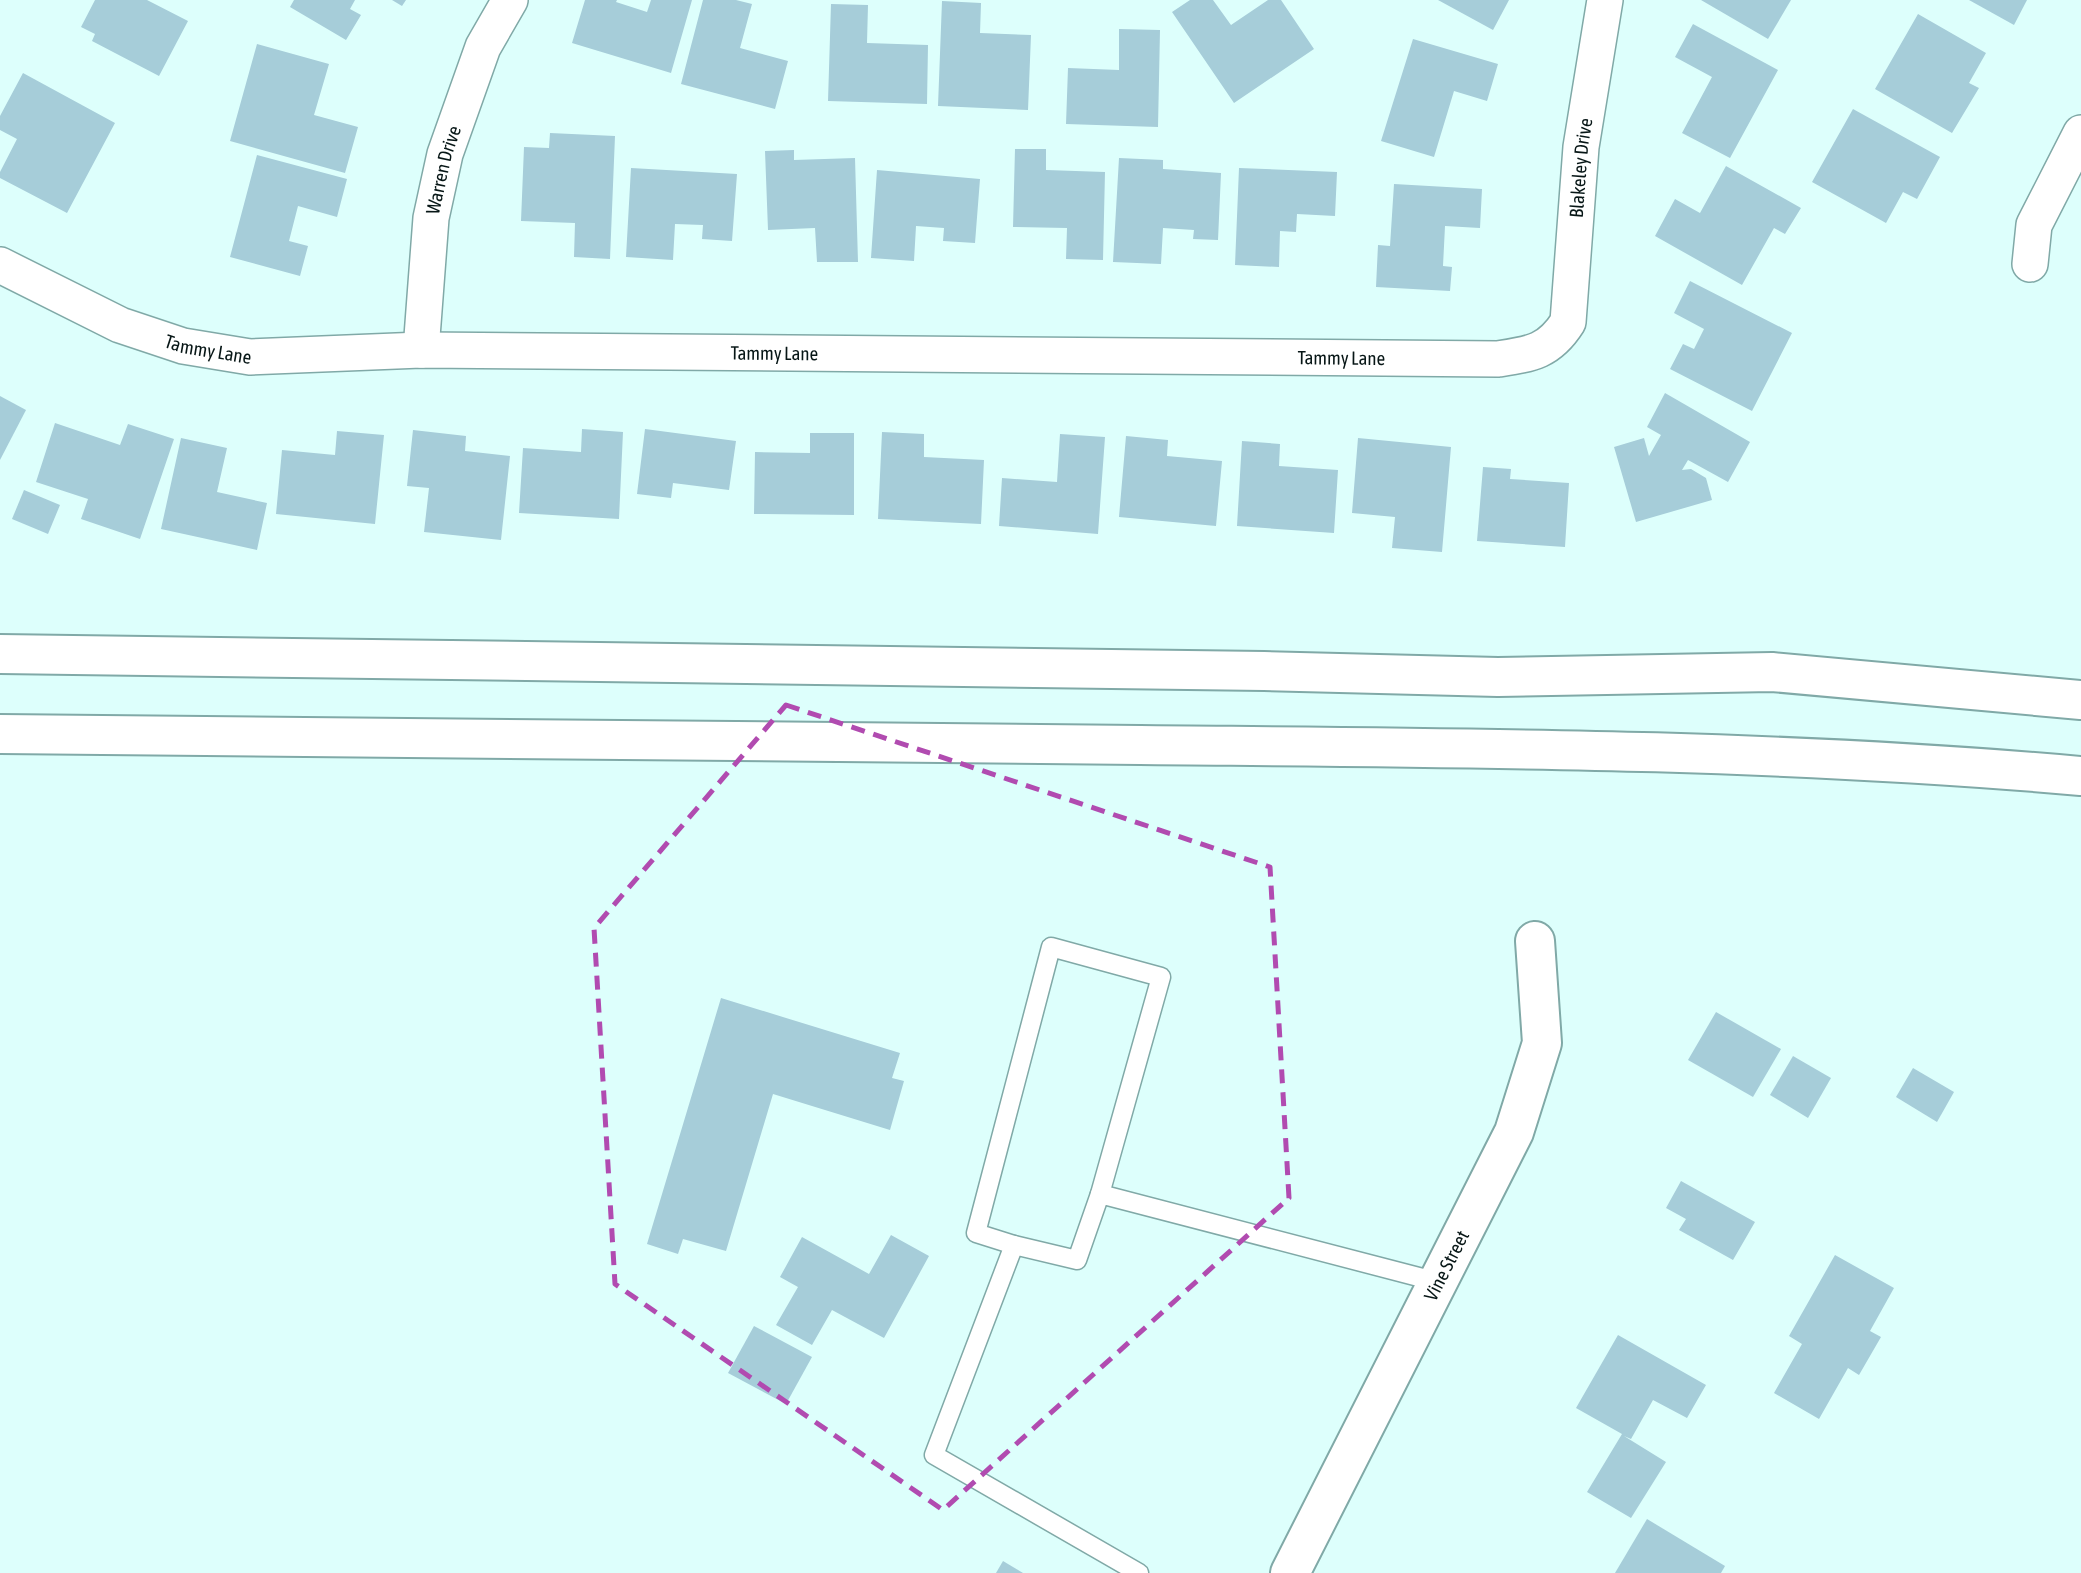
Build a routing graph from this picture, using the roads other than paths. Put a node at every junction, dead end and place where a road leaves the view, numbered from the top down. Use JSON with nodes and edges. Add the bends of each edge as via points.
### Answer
{"nodes":[{"id":1,"x":510,"y":0,"type":"edge"},
{"id":2,"x":1605,"y":0,"type":"edge"},
{"id":3,"x":2081,"y":133,"type":"edge"},
{"id":4,"x":2030,"y":264,"type":"dead end"},
{"id":5,"x":0,"y":265,"type":"edge"},
{"id":6,"x":1559,"y":336,"type":"joint"},
{"id":7,"x":421,"y":351,"type":"junction"},
{"id":8,"x":0,"y":654,"type":"edge"},
{"id":9,"x":2081,"y":699,"type":"edge"},
{"id":10,"x":0,"y":734,"type":"edge"},
{"id":11,"x":2081,"y":776,"type":"edge"},
{"id":12,"x":1535,"y":941,"type":"dead end"},
{"id":13,"x":1100,"y":1194,"type":"junction"},
{"id":14,"x":1014,"y":1245,"type":"junction"},
{"id":15,"x":1438,"y":1282,"type":"junction"},
{"id":16,"x":1139,"y":1573,"type":"edge"},
{"id":17,"x":1290,"y":1573,"type":"edge"}],
"edges":[{"from":1,"to":7,"type":"street","name":"Warren Drive","via":[[483,47],[445,154],[431,218]]},
{"from":2,"to":6,"type":"street","name":"Blakeley Drive","via":[[1581,147],[1571,306]]},
{"from":3,"to":4,"type":"street","via":[[2035,225]]},
{"from":5,"to":7,"type":"street","name":"Tammy Lane","via":[[120,325],[183,346],[250,357]]},
{"from":6,"to":7,"type":"street","name":"Tammy Lane","via":[[1531,354],[1498,359]]},
{"from":8,"to":9,"type":"main road","via":[[1498,677],[1772,672]]},
{"from":10,"to":11,"type":"main road","via":[[1715,753]]},
{"from":12,"to":15,"type":"main road","name":"Vine Street","via":[[1542,1043],[1514,1132]]},
{"from":13,"to":14,"type":"lane","via":[[1077,1260]]},
{"from":13,"to":14,"type":"lane","via":[[1161,978],[1051,947],[976,1233]]},
{"from":13,"to":15,"type":"lane"},
{"from":14,"to":16,"type":"lane","via":[[934,1455]]},
{"from":15,"to":17,"type":"main road","name":"Vine Street"}]}
